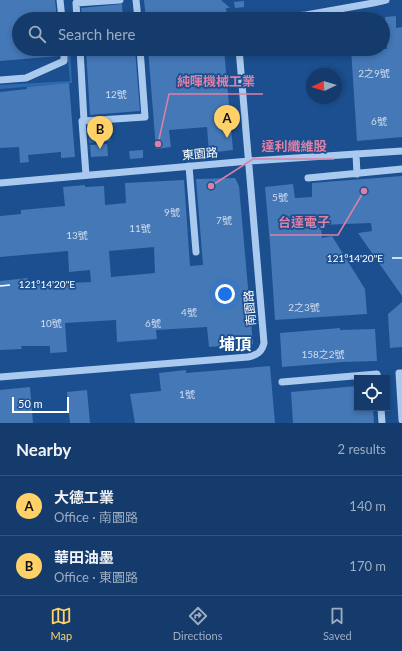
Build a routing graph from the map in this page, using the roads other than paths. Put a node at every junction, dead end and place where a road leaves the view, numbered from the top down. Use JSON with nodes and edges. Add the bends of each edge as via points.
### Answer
{"nodes":[{"id":1,"x":60,"y":0,"type":"edge"},
{"id":2,"x":120,"y":0,"type":"edge"},
{"id":3,"x":136,"y":0,"type":"edge"},
{"id":4,"x":386,"y":0,"type":"edge"},
{"id":5,"x":61,"y":12,"type":"edge"},
{"id":6,"x":77,"y":12,"type":"edge"},
{"id":7,"x":137,"y":12,"type":"edge"},
{"id":8,"x":324,"y":12,"type":"edge"},
{"id":9,"x":64,"y":56,"type":"edge"},
{"id":10,"x":80,"y":56,"type":"edge"},
{"id":11,"x":141,"y":56,"type":"edge"},
{"id":12,"x":240,"y":56,"type":"edge"},
{"id":13,"x":0,"y":80,"type":"edge"},
{"id":14,"x":84,"y":121,"type":"junction"},
{"id":15,"x":402,"y":152,"type":"edge"},
{"id":16,"x":356,"y":154,"type":"junction"},
{"id":17,"x":249,"y":161,"type":"junction"},
{"id":18,"x":189,"y":166,"type":"junction"},
{"id":19,"x":402,"y":169,"type":"edge"},
{"id":20,"x":357,"y":174,"type":"junction"},
{"id":21,"x":86,"y":175,"type":"junction"},
{"id":22,"x":308,"y":178,"type":"dead end"},
{"id":23,"x":0,"y":183,"type":"edge"},
{"id":24,"x":196,"y":252,"type":"dead end"},
{"id":25,"x":402,"y":373,"type":"edge"},
{"id":26,"x":365,"y":375,"type":"edge"},
{"id":27,"x":377,"y":375,"type":"edge"},
{"id":28,"x":354,"y":376,"type":"edge"},
{"id":29,"x":0,"y":377,"type":"edge"},
{"id":30,"x":282,"y":382,"type":"dead end"},
{"id":31,"x":381,"y":411,"type":"edge"},
{"id":32,"x":402,"y":420,"type":"edge"},
{"id":33,"x":382,"y":423,"type":"edge"}],
"edges":[{"from":1,"to":5,"type":"street"},
{"from":2,"to":6,"type":"street","via":[[76,3]]},
{"from":3,"to":7,"type":"street"},
{"from":4,"to":8,"type":"street"},
{"from":9,"to":13,"type":"street","via":[[64,61],[26,78]]},
{"from":10,"to":14,"type":"street"},
{"from":11,"to":14,"type":"street","via":[[145,117]]},
{"from":12,"to":17,"type":"street","name":"南園路"},
{"from":14,"to":21,"type":"street","via":[[82,122]]},
{"from":15,"to":16,"type":"street","name":"東園路"},
{"from":16,"to":17,"type":"street","name":"東園路"},
{"from":16,"to":20,"type":"street"},
{"from":17,"to":18,"type":"street","name":"東園路"},
{"from":17,"to":29,"type":"street","name":"南園路","via":[[264,343],[259,353],[248,357]]},
{"from":18,"to":21,"type":"street","name":"東園路"},
{"from":18,"to":24,"type":"street"},
{"from":19,"to":20,"type":"street"},
{"from":20,"to":22,"type":"street"},
{"from":21,"to":23,"type":"street","name":"東園路"},
{"from":25,"to":32,"type":"street","via":[[399,373]]},
{"from":26,"to":27,"type":"street"},
{"from":28,"to":30,"type":"street"},
{"from":31,"to":33,"type":"street"}]}
